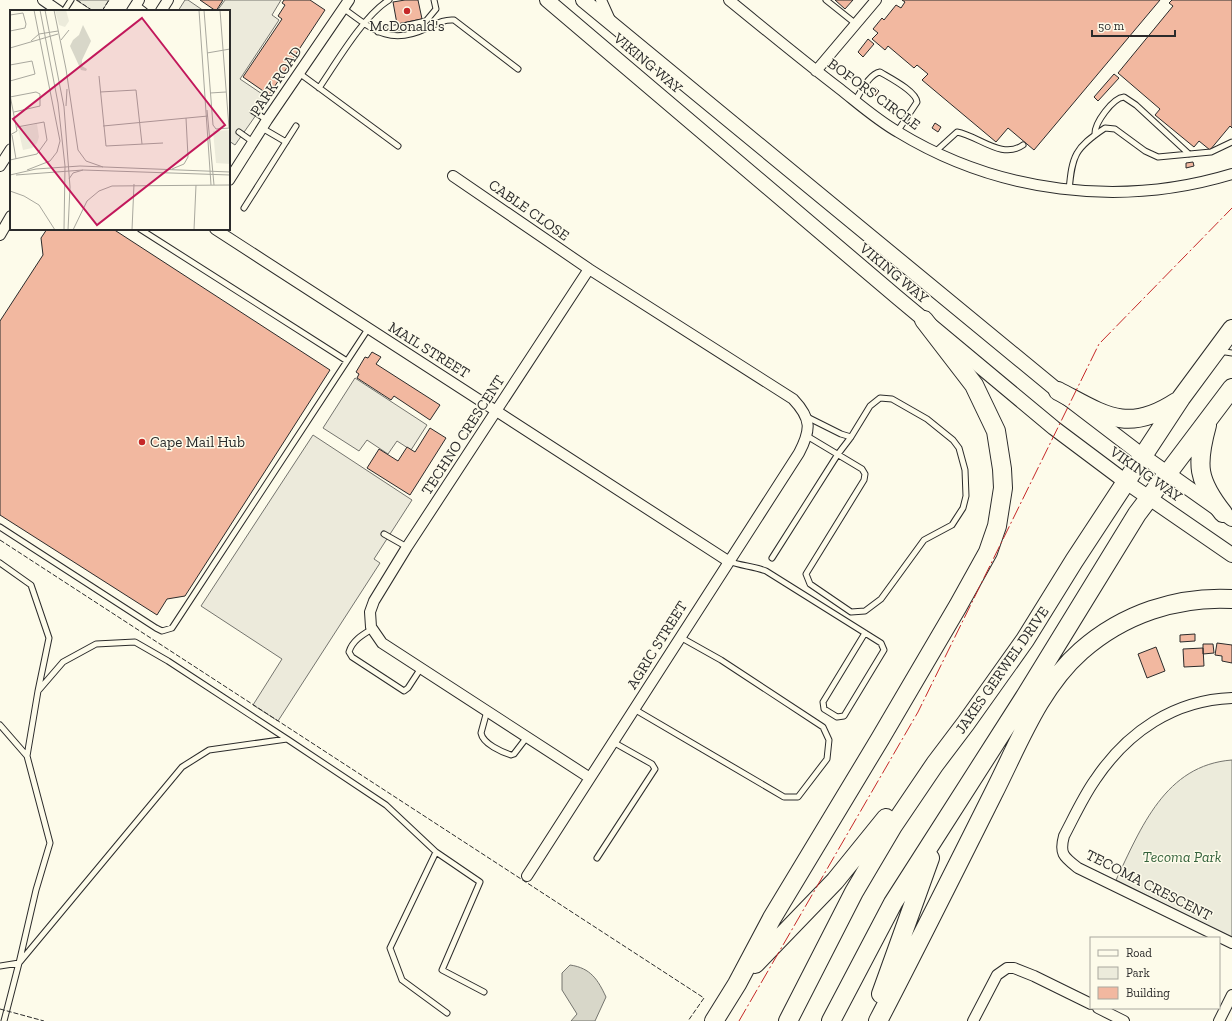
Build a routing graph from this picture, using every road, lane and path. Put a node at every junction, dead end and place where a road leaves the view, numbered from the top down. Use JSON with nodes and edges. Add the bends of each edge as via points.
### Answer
{"nodes":[{"id":1,"x":43,"y":0,"type":"edge"},
{"id":2,"x":71,"y":0,"type":"edge"},
{"id":3,"x":168,"y":0,"type":"edge"},
{"id":4,"x":389,"y":0,"type":"edge"},
{"id":5,"x":434,"y":0,"type":"edge"},
{"id":6,"x":548,"y":0,"type":"edge"},
{"id":7,"x":583,"y":0,"type":"edge"},
{"id":8,"x":601,"y":0,"type":"edge"},
{"id":9,"x":729,"y":0,"type":"edge"},
{"id":10,"x":826,"y":0,"type":"edge"},
{"id":11,"x":876,"y":0,"type":"edge"},
{"id":12,"x":348,"y":2,"type":"edge"},
{"id":13,"x":58,"y":10,"type":"edge"},
{"id":14,"x":65,"y":10,"type":"edge"},
{"id":15,"x":162,"y":10,"type":"edge"},
{"id":16,"x":364,"y":24,"type":"junction"},
{"id":17,"x":856,"y":24,"type":"junction"},
{"id":18,"x":615,"y":27,"type":"junction"},
{"id":19,"x":377,"y":32,"type":"junction"},
{"id":20,"x":518,"y":69,"type":"dead end"},
{"id":21,"x":816,"y":71,"type":"junction"},
{"id":22,"x":299,"y":73,"type":"junction"},
{"id":23,"x":319,"y":88,"type":"junction"},
{"id":24,"x":855,"y":101,"type":"junction"},
{"id":25,"x":253,"y":111,"type":"dead end"},
{"id":26,"x":264,"y":124,"type":"junction"},
{"id":27,"x":296,"y":126,"type":"dead end"},
{"id":28,"x":239,"y":132,"type":"dead end"},
{"id":29,"x":897,"y":132,"type":"junction"},
{"id":30,"x":1095,"y":134,"type":"junction"},
{"id":31,"x":253,"y":142,"type":"junction"},
{"id":32,"x":286,"y":142,"type":"junction"},
{"id":33,"x":1232,"y":142,"type":"edge"},
{"id":34,"x":1023,"y":144,"type":"dead end"},
{"id":35,"x":398,"y":146,"type":"dead end"},
{"id":36,"x":10,"y":151,"type":"edge"},
{"id":37,"x":935,"y":152,"type":"junction"},
{"id":38,"x":1189,"y":154,"type":"junction"},
{"id":39,"x":0,"y":166,"type":"edge"},
{"id":40,"x":1232,"y":174,"type":"edge"},
{"id":41,"x":453,"y":176,"type":"dead end"},
{"id":42,"x":230,"y":178,"type":"edge"},
{"id":43,"x":1069,"y":191,"type":"junction"},
{"id":44,"x":244,"y":208,"type":"dead end"},
{"id":45,"x":10,"y":218,"type":"edge"},
{"id":46,"x":10,"y":229,"type":"edge"},
{"id":47,"x":142,"y":230,"type":"edge"},
{"id":48,"x":217,"y":230,"type":"edge"},
{"id":49,"x":0,"y":235,"type":"edge"},
{"id":50,"x":0,"y":244,"type":"edge"},
{"id":51,"x":588,"y":269,"type":"junction"},
{"id":52,"x":924,"y":320,"type":"junction"},
{"id":53,"x":368,"y":329,"type":"junction"},
{"id":54,"x":1232,"y":330,"type":"edge"},
{"id":55,"x":1223,"y":352,"type":"edge"},
{"id":56,"x":347,"y":361,"type":"junction"},
{"id":57,"x":1232,"y":388,"type":"edge"},
{"id":58,"x":1058,"y":391,"type":"junction"},
{"id":59,"x":1181,"y":398,"type":"junction"},
{"id":60,"x":496,"y":411,"type":"junction"},
{"id":61,"x":806,"y":417,"type":"junction"},
{"id":62,"x":1209,"y":417,"type":"junction"},
{"id":63,"x":808,"y":432,"type":"junction"},
{"id":64,"x":851,"y":437,"type":"junction"},
{"id":65,"x":838,"y":454,"type":"junction"},
{"id":66,"x":1143,"y":456,"type":"junction"},
{"id":67,"x":1167,"y":473,"type":"junction"},
{"id":68,"x":1126,"y":482,"type":"junction"},
{"id":69,"x":1149,"y":498,"type":"junction"},
{"id":70,"x":1228,"y":516,"type":"edge"},
{"id":71,"x":0,"y":527,"type":"edge"},
{"id":72,"x":384,"y":534,"type":"dead end"},
{"id":73,"x":407,"y":547,"type":"junction"},
{"id":74,"x":1232,"y":555,"type":"edge"},
{"id":75,"x":772,"y":558,"type":"dead end"},
{"id":76,"x":728,"y":562,"type":"junction"},
{"id":77,"x":0,"y":563,"type":"edge"},
{"id":78,"x":1232,"y":599,"type":"edge"},
{"id":79,"x":372,"y":629,"type":"junction"},
{"id":80,"x":865,"y":633,"type":"junction"},
{"id":81,"x":680,"y":636,"type":"junction"},
{"id":82,"x":421,"y":668,"type":"junction"},
{"id":83,"x":38,"y":692,"type":"junction"},
{"id":84,"x":1232,"y":698,"type":"edge"},
{"id":85,"x":634,"y":709,"type":"junction"},
{"id":86,"x":487,"y":711,"type":"junction"},
{"id":87,"x":0,"y":725,"type":"edge"},
{"id":88,"x":528,"y":737,"type":"junction"},
{"id":89,"x":287,"y":739,"type":"junction"},
{"id":90,"x":613,"y":742,"type":"junction"},
{"id":91,"x":27,"y":756,"type":"junction"},
{"id":92,"x":935,"y":764,"type":"junction"},
{"id":93,"x":590,"y":778,"type":"junction"},
{"id":94,"x":941,"y":828,"type":"junction"},
{"id":95,"x":436,"y":852,"type":"junction"},
{"id":96,"x":597,"y":858,"type":"dead end"},
{"id":97,"x":527,"y":876,"type":"dead end"},
{"id":98,"x":1220,"y":937,"type":"edge"},
{"id":99,"x":1220,"y":937,"type":"edge"},
{"id":100,"x":1232,"y":943,"type":"edge"},
{"id":101,"x":19,"y":963,"type":"junction"},
{"id":102,"x":0,"y":966,"type":"edge"},
{"id":103,"x":737,"y":984,"type":"junction"},
{"id":104,"x":484,"y":992,"type":"dead end"},
{"id":105,"x":1232,"y":995,"type":"edge"},
{"id":106,"x":1090,"y":1004,"type":"edge"},
{"id":107,"x":1100,"y":1009,"type":"edge"},
{"id":108,"x":447,"y":1013,"type":"dead end"},
{"id":109,"x":4,"y":1021,"type":"edge"},
{"id":110,"x":714,"y":1021,"type":"edge"},
{"id":111,"x":788,"y":1021,"type":"edge"},
{"id":112,"x":832,"y":1021,"type":"edge"},
{"id":113,"x":871,"y":1021,"type":"edge"},
{"id":114,"x":878,"y":1021,"type":"edge"},
{"id":115,"x":973,"y":1021,"type":"edge"},
{"id":116,"x":1124,"y":1021,"type":"edge"},
{"id":117,"x":1219,"y":1021,"type":"edge"}],
"edges":[{"from":1,"to":13,"type":"street"},
{"from":2,"to":14,"type":"lane"},
{"from":3,"to":15,"type":"street"},
{"from":4,"to":16,"type":"lane"},
{"from":5,"to":19,"type":"lane","via":[[436,9],[426,21]]},
{"from":6,"to":52,"type":"main road","name":"VIKING WAY"},
{"from":7,"to":18,"type":"main road","name":"VIKING WAY"},
{"from":8,"to":18,"type":"street"},
{"from":9,"to":21,"type":"street","name":"BOFORS CIRCLE"},
{"from":10,"to":17,"type":"lane"},
{"from":11,"to":17,"type":"street"},
{"from":12,"to":16,"type":"lane"},
{"from":12,"to":22,"type":"street","name":"PARK ROAD"},
{"from":16,"to":19,"type":"lane"},
{"from":16,"to":23,"type":"lane"},
{"from":17,"to":21,"type":"street"},
{"from":18,"to":58,"type":"main road","name":"VIKING WAY"},
{"from":19,"to":20,"type":"lane","via":[[389,36],[412,34],[444,20],[454,20]]},
{"from":21,"to":24,"type":"street","name":"BOFORS CIRCLE"},
{"from":22,"to":23,"type":"lane"},
{"from":22,"to":26,"type":"street","name":"PARK ROAD"},
{"from":23,"to":35,"type":"lane"},
{"from":24,"to":29,"type":"street","name":"BOFORS CIRCLE"},
{"from":24,"to":29,"type":"lane","via":[[872,75],[878,72],[912,93],[916,102]]},
{"from":25,"to":26,"type":"lane"},
{"from":26,"to":31,"type":"street","name":"PARK ROAD"},
{"from":26,"to":32,"type":"lane"},
{"from":27,"to":32,"type":"lane"},
{"from":28,"to":31,"type":"lane"},
{"from":29,"to":37,"type":"street","name":"BOFORS CIRCLE"},
{"from":30,"to":38,"type":"lane","via":[[1111,127],[1151,156],[1158,158]]},
{"from":30,"to":38,"type":"lane","via":[[1099,119],[1119,98],[1124,97]]},
{"from":30,"to":43,"type":"lane","via":[[1083,144],[1074,158]]},
{"from":31,"to":42,"type":"street","name":"PARK ROAD"},
{"from":32,"to":44,"type":"lane"},
{"from":33,"to":38,"type":"lane","via":[[1216,150]]},
{"from":34,"to":37,"type":"lane","via":[[1016,150],[1001,150],[957,132]]},
{"from":36,"to":39,"type":"street"},
{"from":37,"to":43,"type":"street","name":"BOFORS CIRCLE","via":[[1005,178]]},
{"from":40,"to":43,"type":"street","name":"BOFORS CIRCLE","via":[[1193,184],[1148,191]]},
{"from":41,"to":51,"type":"street","name":"CABLE CLOSE"},
{"from":45,"to":49,"type":"street"},
{"from":46,"to":50,"type":"street"},
{"from":47,"to":56,"type":"lane"},
{"from":48,"to":53,"type":"street","name":"MAIL STREET"},
{"from":51,"to":60,"type":"street","name":"TECHNO CRESCENT"},
{"from":51,"to":61,"type":"street","via":[[793,399]]},
{"from":52,"to":68,"type":"main road","name":"VIKING WAY","via":[[1054,428]]},
{"from":52,"to":103,"type":"highway","via":[[974,385],[996,431],[1003,488],[997,526],[988,552],[958,606],[772,918]]},
{"from":53,"to":56,"type":"lane"},
{"from":53,"to":60,"type":"street","name":"MAIL STREET"},
{"from":54,"to":55,"type":"highway","name":"JAKES GERWEL DRIVE"},
{"from":55,"to":59,"type":"highway","name":"JAKES GERWEL DRIVE"},
{"from":56,"to":71,"type":"lane","via":[[172,628],[168,630],[156,628]]},
{"from":57,"to":62,"type":"highway","name":"JAKES GERWEL DRIVE"},
{"from":58,"to":59,"type":"highway","via":[[1099,412],[1124,420],[1149,416]]},
{"from":58,"to":66,"type":"main road","name":"VIKING WAY"},
{"from":59,"to":66,"type":"highway","name":"JAKES GERWEL DRIVE"},
{"from":60,"to":73,"type":"street","name":"TECHNO CRESCENT"},
{"from":60,"to":76,"type":"street","name":"MAIL STREET"},
{"from":61,"to":63,"type":"street"},
{"from":61,"to":64,"type":"lane"},
{"from":62,"to":67,"type":"highway","name":"JAKES GERWEL DRIVE"},
{"from":62,"to":70,"type":"highway","via":[[1200,451],[1199,467],[1205,487]]},
{"from":63,"to":65,"type":"lane"},
{"from":63,"to":76,"type":"street","name":"AGRIC STREET","via":[[799,453]]},
{"from":64,"to":65,"type":"lane"},
{"from":64,"to":65,"type":"lane","via":[[870,406],[880,398],[886,397],[927,418],[944,431],[958,448],[965,470],[966,496],[957,519],[952,525],[924,540],[881,599],[861,613],[852,612],[810,584],[806,574],[864,480],[865,474],[862,469]]},
{"from":65,"to":75,"type":"lane"},
{"from":66,"to":67,"type":"main road","name":"VIKING WAY"},
{"from":66,"to":68,"type":"highway","name":"JAKES GERWEL DRIVE"},
{"from":67,"to":69,"type":"highway","name":"JAKES GERWEL DRIVE"},
{"from":67,"to":70,"type":"main road","name":"VIKING WAY"},
{"from":68,"to":69,"type":"main road","name":"VIKING WAY"},
{"from":68,"to":92,"type":"highway","name":"JAKES GERWEL DRIVE","via":[[1025,640]]},
{"from":69,"to":74,"type":"main road","name":"VIKING WAY"},
{"from":69,"to":94,"type":"highway","name":"JAKES GERWEL DRIVE"},
{"from":72,"to":73,"type":"lane"},
{"from":73,"to":79,"type":"street","name":"TECHNO CRESCENT","via":[[374,601],[370,612]]},
{"from":76,"to":80,"type":"lane","via":[[740,566],[754,566],[766,571]]},
{"from":76,"to":81,"type":"street","name":"AGRIC STREET"},
{"from":77,"to":83,"type":"lane","via":[[31,585],[49,638]]},
{"from":78,"to":114,"type":"highway","via":[[1186,600],[1139,614],[1098,637],[1081,650],[1062,671],[1029,723]]},
{"from":79,"to":82,"type":"street","via":[[382,643]]},
{"from":79,"to":82,"type":"lane","via":[[356,640],[349,650],[352,657],[404,690]]},
{"from":80,"to":80,"type":"lane","via":[[881,643],[884,650],[844,716],[837,717],[824,709],[823,702]]},
{"from":81,"to":85,"type":"street","name":"AGRIC STREET"},
{"from":81,"to":85,"type":"lane","via":[[823,727],[829,740],[827,759],[798,797],[784,797]]},
{"from":82,"to":86,"type":"street"},
{"from":83,"to":89,"type":"lane","via":[[63,662],[96,644],[135,642]]},
{"from":83,"to":91,"type":"lane"},
{"from":84,"to":98,"type":"street","name":"TECOMA CRESCENT","via":[[1214,699],[1172,711],[1133,737],[1095,780],[1061,846],[1064,857],[1078,868]]},
{"from":85,"to":90,"type":"street","name":"AGRIC STREET"},
{"from":86,"to":88,"type":"street"},
{"from":86,"to":88,"type":"lane","via":[[481,734],[488,744],[511,755]]},
{"from":87,"to":91,"type":"lane"},
{"from":88,"to":93,"type":"street"},
{"from":89,"to":95,"type":"lane","via":[[386,805]]},
{"from":89,"to":101,"type":"lane","via":[[209,750],[182,767]]},
{"from":90,"to":93,"type":"street","name":"AGRIC STREET"},
{"from":90,"to":96,"type":"lane","via":[[652,764],[655,769]]},
{"from":91,"to":101,"type":"lane","via":[[50,843]]},
{"from":92,"to":103,"type":"highway","via":[[911,786],[835,881]]},
{"from":92,"to":111,"type":"highway","name":"JAKES GERWEL DRIVE","via":[[893,826],[854,892]]},
{"from":93,"to":97,"type":"street","name":"AGRIC STREET"},
{"from":94,"to":112,"type":"highway","name":"JAKES GERWEL DRIVE","via":[[893,903]]},
{"from":94,"to":113,"type":"highway"},
{"from":95,"to":104,"type":"lane","via":[[480,882],[442,970]]},
{"from":95,"to":108,"type":"lane","via":[[390,948],[402,980]]},
{"from":99,"to":100,"type":"street","name":"TECOMA CRESCENT"},
{"from":101,"to":102,"type":"lane"},
{"from":101,"to":109,"type":"lane"},
{"from":103,"to":110,"type":"highway"},
{"from":105,"to":117,"type":"street"},
{"from":106,"to":115,"type":"street","via":[[1034,976],[1007,968],[997,975]]},
{"from":107,"to":116,"type":"street"}]}
